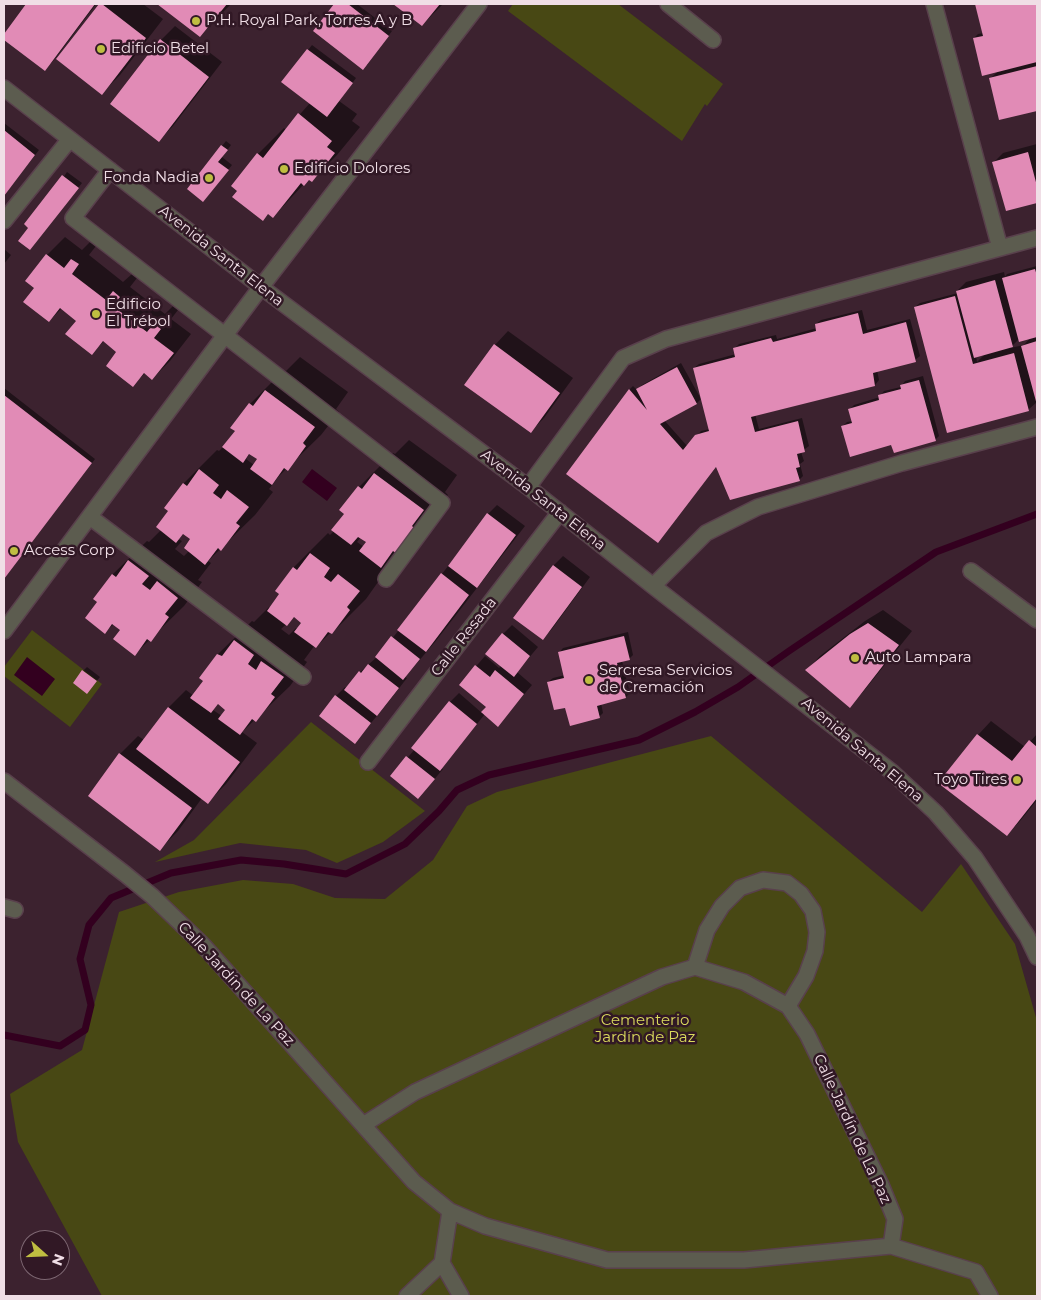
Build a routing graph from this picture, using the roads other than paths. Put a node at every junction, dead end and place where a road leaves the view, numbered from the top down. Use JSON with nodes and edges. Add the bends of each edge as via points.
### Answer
{"nodes":[{"id":1,"x":479,"y":4,"type":"edge"},
{"id":2,"x":668,"y":4,"type":"edge"},
{"id":3,"x":934,"y":4,"type":"edge"},
{"id":4,"x":713,"y":40,"type":"dead end"},
{"id":5,"x":4,"y":90,"type":"edge"},
{"id":6,"x":70,"y":139,"type":"junction"},
{"id":7,"x":110,"y":170,"type":"junction"},
{"id":8,"x":4,"y":221,"type":"edge"},
{"id":9,"x":1037,"y":238,"type":"edge"},
{"id":10,"x":1000,"y":248,"type":"junction"},
{"id":11,"x":261,"y":287,"type":"junction"},
{"id":12,"x":224,"y":336,"type":"junction"},
{"id":13,"x":1037,"y":427,"type":"edge"},
{"id":14,"x":528,"y":487,"type":"junction"},
{"id":15,"x":560,"y":512,"type":"junction"},
{"id":16,"x":90,"y":517,"type":"junction"},
{"id":17,"x":971,"y":571,"type":"dead end"},
{"id":18,"x":386,"y":579,"type":"dead end"},
{"id":19,"x":652,"y":586,"type":"junction"},
{"id":20,"x":1037,"y":620,"type":"edge"},
{"id":21,"x":4,"y":631,"type":"edge"},
{"id":22,"x":304,"y":677,"type":"dead end"},
{"id":23,"x":368,"y":762,"type":"dead end"},
{"id":24,"x":4,"y":781,"type":"edge"},
{"id":25,"x":1037,"y":957,"type":"edge"},
{"id":26,"x":695,"y":967,"type":"junction"},
{"id":27,"x":788,"y":1006,"type":"junction"},
{"id":28,"x":363,"y":1125,"type":"junction"},
{"id":29,"x":450,"y":1211,"type":"junction"},
{"id":30,"x":891,"y":1246,"type":"junction"},
{"id":31,"x":442,"y":1263,"type":"junction"},
{"id":32,"x":407,"y":1296,"type":"edge"},
{"id":33,"x":461,"y":1296,"type":"edge"},
{"id":34,"x":990,"y":1296,"type":"edge"}],
"edges":[{"from":1,"to":11,"type":"street"},
{"from":2,"to":4,"type":"street"},
{"from":3,"to":10,"type":"street"},
{"from":5,"to":6,"type":"street","name":"Avenida Santa Elena"},
{"from":6,"to":7,"type":"street","name":"Avenida Santa Elena"},
{"from":6,"to":8,"type":"street"},
{"from":7,"to":11,"type":"street","name":"Avenida Santa Elena"},
{"from":7,"to":12,"type":"street","via":[[73,218]]},
{"from":9,"to":10,"type":"street"},
{"from":10,"to":14,"type":"street","via":[[666,339],[623,358]]},
{"from":11,"to":12,"type":"street"},
{"from":11,"to":14,"type":"street","name":"Avenida Santa Elena"},
{"from":12,"to":16,"type":"street"},
{"from":12,"to":18,"type":"street","via":[[442,503]]},
{"from":13,"to":19,"type":"street","via":[[902,463],[758,507],[706,533]]},
{"from":14,"to":15,"type":"street","name":"Avenida Santa Elena"},
{"from":15,"to":19,"type":"street","name":"Avenida Santa Elena"},
{"from":15,"to":23,"type":"street","name":"Calle Resada"},
{"from":16,"to":21,"type":"street"},
{"from":16,"to":22,"type":"street"},
{"from":17,"to":20,"type":"street"},
{"from":19,"to":25,"type":"street","name":"Avenida Santa Elena","via":[[892,772],[936,813],[975,858],[1027,936]]},
{"from":24,"to":28,"type":"street","name":"Calle Jardín de La Paz","via":[[152,896],[209,951]]},
{"from":26,"to":27,"type":"street","name":"Calle Jardín de La Paz","via":[[744,982]]},
{"from":26,"to":27,"type":"street","via":[[707,930],[722,906],[740,888],[763,880],[787,883],[801,894],[813,911],[817,932],[816,952]]},
{"from":26,"to":28,"type":"street","via":[[662,977],[415,1092]]},
{"from":27,"to":30,"type":"street","name":"Calle Jardín de La Paz","via":[[807,1034],[881,1185],[895,1219]]},
{"from":28,"to":29,"type":"street","name":"Calle Jardín de La Paz","via":[[414,1182]]},
{"from":29,"to":30,"type":"street","name":"Calle Jardín de La Paz","via":[[485,1226],[608,1260],[744,1260]]},
{"from":29,"to":31,"type":"street"},
{"from":30,"to":34,"type":"street","via":[[976,1272]]},
{"from":31,"to":32,"type":"street"},
{"from":31,"to":33,"type":"street"}]}
